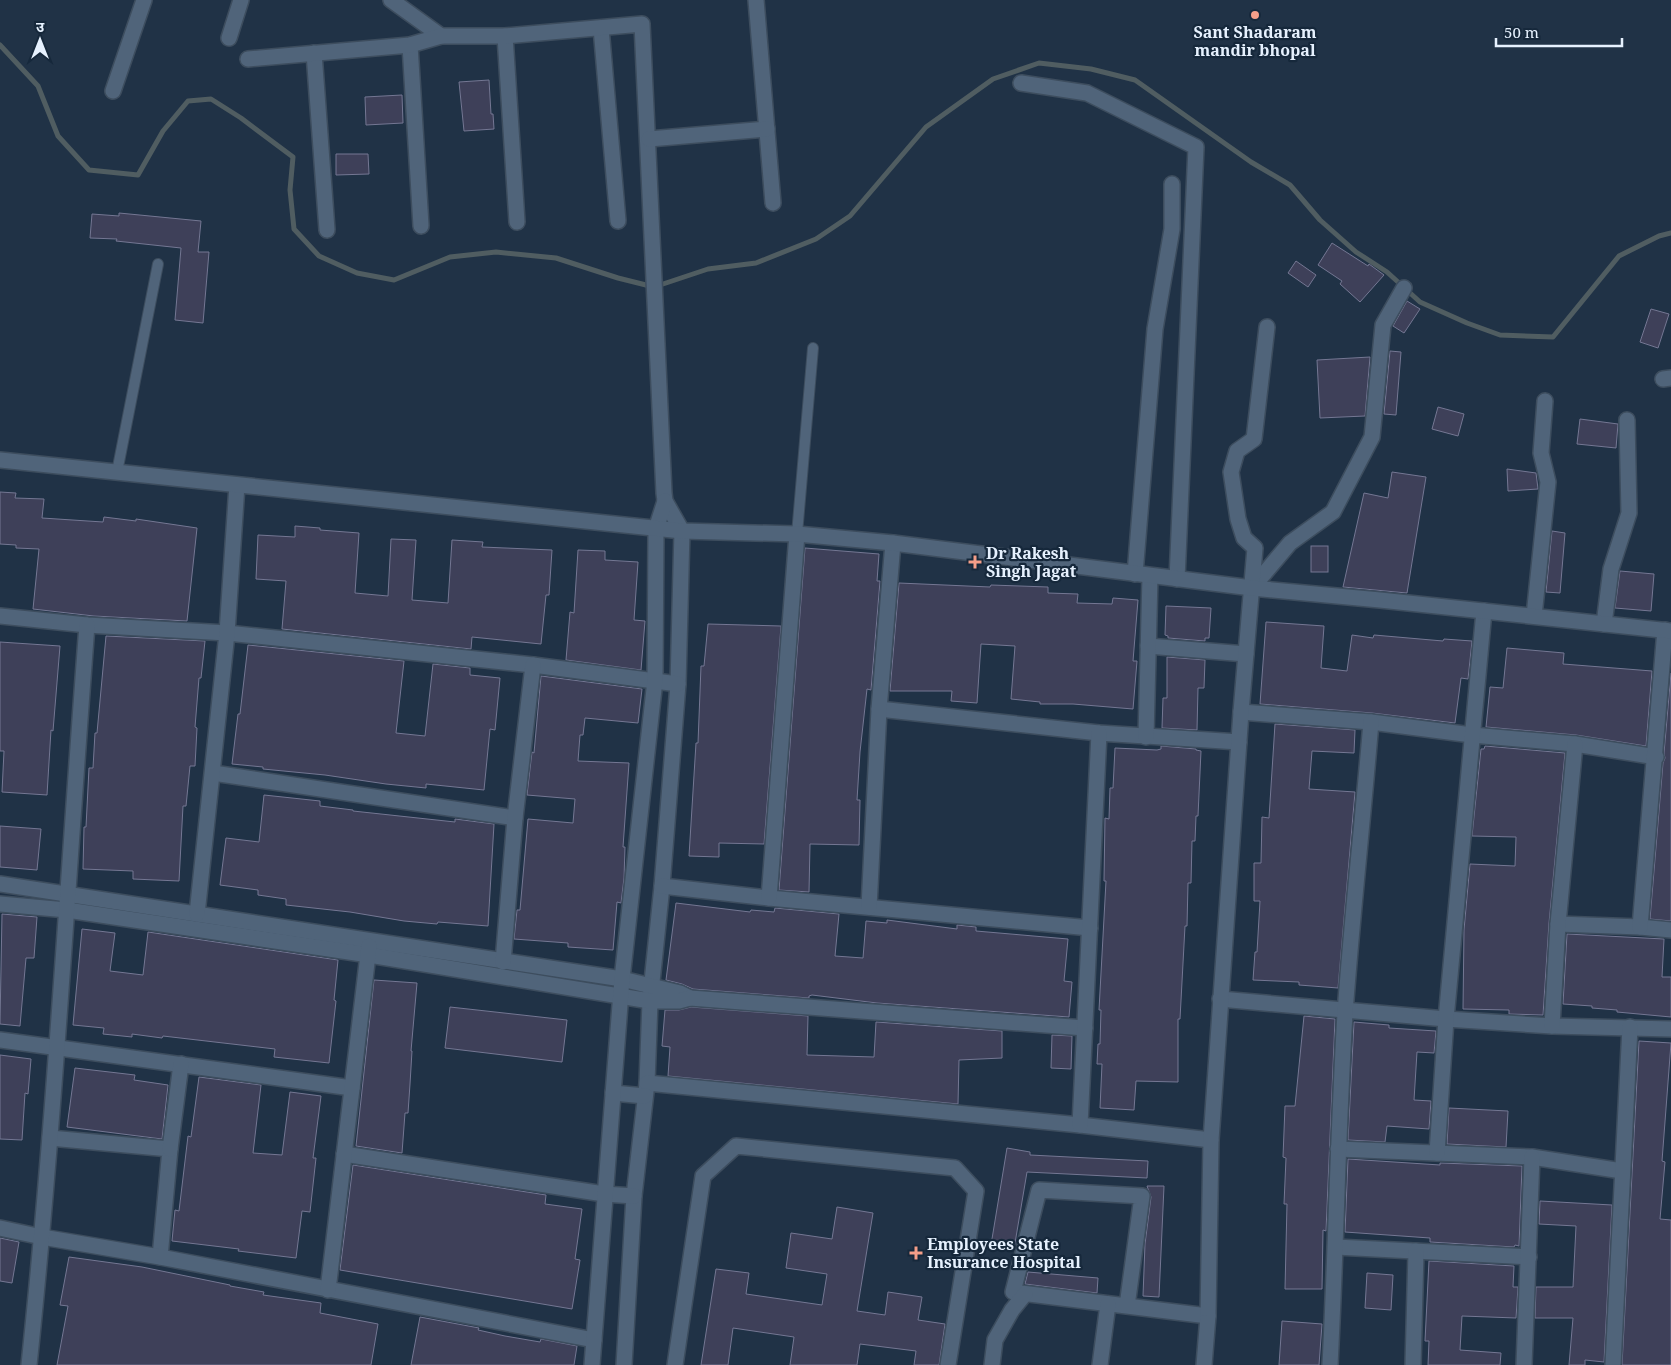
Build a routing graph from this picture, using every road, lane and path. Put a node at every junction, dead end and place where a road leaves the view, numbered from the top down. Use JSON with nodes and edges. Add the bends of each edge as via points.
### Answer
{"nodes":[{"id":1,"x":144,"y":0,"type":"edge"},
{"id":2,"x":241,"y":0,"type":"edge"},
{"id":3,"x":391,"y":0,"type":"edge"},
{"id":4,"x":756,"y":0,"type":"edge"},
{"id":5,"x":601,"y":28,"type":"junction"},
{"id":6,"x":441,"y":36,"type":"junction"},
{"id":7,"x":505,"y":36,"type":"junction"},
{"id":8,"x":229,"y":38,"type":"dead end"},
{"id":9,"x":410,"y":45,"type":"junction"},
{"id":10,"x":314,"y":53,"type":"junction"},
{"id":11,"x":248,"y":59,"type":"dead end"},
{"id":12,"x":1021,"y":83,"type":"dead end"},
{"id":13,"x":113,"y":91,"type":"dead end"},
{"id":14,"x":767,"y":129,"type":"junction"},
{"id":15,"x":649,"y":139,"type":"junction"},
{"id":16,"x":1172,"y":184,"type":"dead end"},
{"id":17,"x":773,"y":203,"type":"dead end"},
{"id":18,"x":618,"y":221,"type":"dead end"},
{"id":19,"x":517,"y":222,"type":"dead end"},
{"id":20,"x":420,"y":226,"type":"dead end"},
{"id":21,"x":327,"y":230,"type":"dead end"},
{"id":22,"x":158,"y":264,"type":"dead end"},
{"id":23,"x":1404,"y":288,"type":"dead end"},
{"id":24,"x":1267,"y":326,"type":"dead end"},
{"id":25,"x":813,"y":348,"type":"dead end"},
{"id":26,"x":1545,"y":401,"type":"dead end"},
{"id":27,"x":1627,"y":420,"type":"dead end"},
{"id":28,"x":0,"y":460,"type":"edge"},
{"id":29,"x":117,"y":472,"type":"junction"},
{"id":30,"x":237,"y":485,"type":"junction"},
{"id":31,"x":666,"y":501,"type":"junction"},
{"id":32,"x":656,"y":529,"type":"junction"},
{"id":33,"x":682,"y":531,"type":"junction"},
{"id":34,"x":797,"y":534,"type":"junction"},
{"id":35,"x":893,"y":543,"type":"junction"},
{"id":36,"x":1134,"y":574,"type":"junction"},
{"id":37,"x":1150,"y":576,"type":"junction"},
{"id":38,"x":1177,"y":579,"type":"junction"},
{"id":39,"x":1252,"y":588,"type":"junction"},
{"id":40,"x":1484,"y":611,"type":"junction"},
{"id":41,"x":0,"y":616,"type":"edge"},
{"id":42,"x":1534,"y":616,"type":"junction"},
{"id":43,"x":1604,"y":624,"type":"junction"},
{"id":44,"x":87,"y":625,"type":"junction"},
{"id":45,"x":1668,"y":630,"type":"edge"},
{"id":46,"x":227,"y":633,"type":"junction"},
{"id":47,"x":1148,"y":646,"type":"junction"},
{"id":48,"x":1246,"y":654,"type":"junction"},
{"id":49,"x":533,"y":665,"type":"junction"},
{"id":50,"x":655,"y":680,"type":"junction"},
{"id":51,"x":678,"y":684,"type":"junction"},
{"id":52,"x":880,"y":709,"type":"junction"},
{"id":53,"x":1241,"y":712,"type":"junction"},
{"id":54,"x":1371,"y":722,"type":"junction"},
{"id":55,"x":1099,"y":733,"type":"junction"},
{"id":56,"x":1472,"y":735,"type":"junction"},
{"id":57,"x":1146,"y":736,"type":"junction"},
{"id":58,"x":1239,"y":742,"type":"junction"},
{"id":59,"x":1575,"y":744,"type":"junction"},
{"id":60,"x":1656,"y":757,"type":"junction"},
{"id":61,"x":213,"y":773,"type":"junction"},
{"id":62,"x":515,"y":818,"type":"junction"},
{"id":63,"x":0,"y":884,"type":"edge"},
{"id":64,"x":662,"y":886,"type":"junction"},
{"id":65,"x":67,"y":894,"type":"junction"},
{"id":66,"x":769,"y":898,"type":"junction"},
{"id":67,"x":0,"y":904,"type":"edge"},
{"id":68,"x":869,"y":907,"type":"junction"},
{"id":69,"x":67,"y":910,"type":"junction"},
{"id":70,"x":197,"y":914,"type":"junction"},
{"id":71,"x":1558,"y":924,"type":"junction"},
{"id":72,"x":1640,"y":927,"type":"junction"},
{"id":73,"x":1090,"y":928,"type":"junction"},
{"id":74,"x":1671,"y":930,"type":"edge"},
{"id":75,"x":369,"y":948,"type":"junction"},
{"id":76,"x":503,"y":962,"type":"junction"},
{"id":77,"x":622,"y":979,"type":"junction"},
{"id":78,"x":651,"y":985,"type":"junction"},
{"id":79,"x":621,"y":995,"type":"junction"},
{"id":80,"x":690,"y":998,"type":"junction"},
{"id":81,"x":1220,"y":999,"type":"junction"},
{"id":82,"x":650,"y":1001,"type":"junction"},
{"id":83,"x":1346,"y":1011,"type":"junction"},
{"id":84,"x":1446,"y":1019,"type":"junction"},
{"id":85,"x":1552,"y":1026,"type":"junction"},
{"id":86,"x":1630,"y":1027,"type":"junction"},
{"id":87,"x":1085,"y":1028,"type":"junction"},
{"id":88,"x":1671,"y":1029,"type":"edge"},
{"id":89,"x":0,"y":1040,"type":"edge"},
{"id":90,"x":58,"y":1047,"type":"junction"},
{"id":91,"x":181,"y":1064,"type":"junction"},
{"id":92,"x":352,"y":1088,"type":"junction"},
{"id":93,"x":646,"y":1089,"type":"junction"},
{"id":94,"x":613,"y":1092,"type":"junction"},
{"id":95,"x":1080,"y":1125,"type":"junction"},
{"id":96,"x":50,"y":1138,"type":"junction"},
{"id":97,"x":1210,"y":1140,"type":"junction"},
{"id":98,"x":170,"y":1149,"type":"junction"},
{"id":99,"x":1338,"y":1149,"type":"junction"},
{"id":100,"x":344,"y":1154,"type":"junction"},
{"id":101,"x":1436,"y":1154,"type":"junction"},
{"id":102,"x":1532,"y":1157,"type":"junction"},
{"id":103,"x":1622,"y":1171,"type":"junction"},
{"id":104,"x":604,"y":1194,"type":"junction"},
{"id":105,"x":634,"y":1196,"type":"junction"},
{"id":106,"x":0,"y":1228,"type":"edge"},
{"id":107,"x":42,"y":1238,"type":"junction"},
{"id":108,"x":1336,"y":1247,"type":"junction"},
{"id":109,"x":1416,"y":1251,"type":"junction"},
{"id":110,"x":160,"y":1257,"type":"junction"},
{"id":111,"x":1529,"y":1257,"type":"junction"},
{"id":112,"x":328,"y":1290,"type":"junction"},
{"id":113,"x":1025,"y":1294,"type":"junction"},
{"id":114,"x":1108,"y":1304,"type":"junction"},
{"id":115,"x":1127,"y":1306,"type":"junction"},
{"id":116,"x":1208,"y":1316,"type":"junction"},
{"id":117,"x":594,"y":1340,"type":"junction"},
{"id":118,"x":29,"y":1365,"type":"edge"},
{"id":119,"x":592,"y":1365,"type":"edge"},
{"id":120,"x":624,"y":1365,"type":"edge"},
{"id":121,"x":675,"y":1365,"type":"edge"},
{"id":122,"x":948,"y":1365,"type":"edge"},
{"id":123,"x":992,"y":1365,"type":"edge"},
{"id":124,"x":1100,"y":1365,"type":"edge"},
{"id":125,"x":1204,"y":1365,"type":"edge"},
{"id":126,"x":1330,"y":1365,"type":"edge"},
{"id":127,"x":1413,"y":1365,"type":"edge"},
{"id":128,"x":1524,"y":1365,"type":"edge"},
{"id":129,"x":1613,"y":1365,"type":"edge"}],
"edges":[{"from":1,"to":13,"type":"street"},
{"from":2,"to":8,"type":"street"},
{"from":3,"to":6,"type":"street"},
{"from":4,"to":14,"type":"street"},
{"from":5,"to":7,"type":"street"},
{"from":5,"to":15,"type":"street","via":[[642,24]]},
{"from":5,"to":18,"type":"street"},
{"from":6,"to":7,"type":"street"},
{"from":6,"to":9,"type":"street"},
{"from":7,"to":19,"type":"street"},
{"from":9,"to":10,"type":"street"},
{"from":9,"to":20,"type":"street"},
{"from":10,"to":11,"type":"street"},
{"from":10,"to":21,"type":"street"},
{"from":12,"to":38,"type":"street","via":[[1086,93],[1196,147]]},
{"from":14,"to":15,"type":"street"},
{"from":14,"to":17,"type":"street"},
{"from":15,"to":31,"type":"street"},
{"from":16,"to":36,"type":"street","via":[[1172,229],[1154,329]]},
{"from":22,"to":29,"type":"lane"},
{"from":23,"to":39,"type":"street","via":[[1383,325],[1372,438],[1333,512],[1290,543]]},
{"from":24,"to":39,"type":"street","via":[[1254,439],[1237,451],[1231,472],[1244,538],[1255,548]]},
{"from":25,"to":34,"type":"lane"},
{"from":26,"to":42,"type":"street","via":[[1541,453],[1548,482]]},
{"from":27,"to":43,"type":"street","via":[[1629,513],[1611,569]]},
{"from":28,"to":29,"type":"street"},
{"from":29,"to":30,"type":"street"},
{"from":30,"to":32,"type":"street"},
{"from":30,"to":46,"type":"street"},
{"from":31,"to":32,"type":"street"},
{"from":31,"to":33,"type":"street"},
{"from":32,"to":33,"type":"street"},
{"from":32,"to":50,"type":"street"},
{"from":33,"to":34,"type":"street"},
{"from":33,"to":51,"type":"street"},
{"from":34,"to":35,"type":"street"},
{"from":34,"to":66,"type":"street"},
{"from":35,"to":36,"type":"street"},
{"from":35,"to":52,"type":"street"},
{"from":36,"to":37,"type":"street"},
{"from":37,"to":38,"type":"street"},
{"from":37,"to":47,"type":"street"},
{"from":38,"to":39,"type":"street"},
{"from":39,"to":40,"type":"street"},
{"from":39,"to":48,"type":"street"},
{"from":40,"to":42,"type":"street"},
{"from":40,"to":56,"type":"street"},
{"from":41,"to":44,"type":"street"},
{"from":42,"to":43,"type":"street"},
{"from":43,"to":45,"type":"street"},
{"from":44,"to":46,"type":"street"},
{"from":44,"to":65,"type":"street"},
{"from":45,"to":60,"type":"street"},
{"from":46,"to":49,"type":"street"},
{"from":46,"to":61,"type":"street"},
{"from":47,"to":48,"type":"street"},
{"from":47,"to":57,"type":"street"},
{"from":48,"to":53,"type":"street"},
{"from":49,"to":50,"type":"street"},
{"from":49,"to":62,"type":"street"},
{"from":50,"to":51,"type":"street"},
{"from":50,"to":77,"type":"street"},
{"from":51,"to":64,"type":"street"},
{"from":52,"to":55,"type":"street"},
{"from":52,"to":68,"type":"street"},
{"from":53,"to":54,"type":"street"},
{"from":53,"to":58,"type":"street"},
{"from":54,"to":56,"type":"street"},
{"from":54,"to":83,"type":"street"},
{"from":55,"to":57,"type":"street"},
{"from":55,"to":73,"type":"street"},
{"from":56,"to":59,"type":"street"},
{"from":56,"to":84,"type":"street"},
{"from":57,"to":58,"type":"street"},
{"from":58,"to":81,"type":"street"},
{"from":59,"to":60,"type":"street"},
{"from":59,"to":71,"type":"street"},
{"from":60,"to":72,"type":"street"},
{"from":61,"to":62,"type":"street"},
{"from":61,"to":70,"type":"street"},
{"from":62,"to":76,"type":"street"},
{"from":63,"to":65,"type":"street"},
{"from":64,"to":66,"type":"street"},
{"from":64,"to":78,"type":"street"},
{"from":65,"to":69,"type":"street"},
{"from":65,"to":70,"type":"street"},
{"from":66,"to":68,"type":"street"},
{"from":67,"to":69,"type":"street"},
{"from":68,"to":73,"type":"street"},
{"from":69,"to":75,"type":"street"},
{"from":69,"to":90,"type":"street"},
{"from":70,"to":75,"type":"street"},
{"from":71,"to":72,"type":"street"},
{"from":71,"to":85,"type":"street"},
{"from":72,"to":74,"type":"street"},
{"from":73,"to":87,"type":"street"},
{"from":75,"to":76,"type":"street"},
{"from":75,"to":79,"type":"street","via":[[492,976]]},
{"from":75,"to":92,"type":"street"},
{"from":76,"to":77,"type":"street"},
{"from":77,"to":78,"type":"street"},
{"from":77,"to":79,"type":"street"},
{"from":78,"to":80,"type":"street"},
{"from":78,"to":82,"type":"street"},
{"from":79,"to":82,"type":"street"},
{"from":79,"to":94,"type":"street"},
{"from":80,"to":82,"type":"street"},
{"from":80,"to":87,"type":"street"},
{"from":81,"to":83,"type":"street"},
{"from":81,"to":97,"type":"street"},
{"from":82,"to":93,"type":"street"},
{"from":83,"to":84,"type":"street"},
{"from":83,"to":99,"type":"street"},
{"from":84,"to":85,"type":"street"},
{"from":84,"to":101,"type":"street"},
{"from":85,"to":86,"type":"street"},
{"from":86,"to":88,"type":"street"},
{"from":86,"to":103,"type":"street"},
{"from":87,"to":95,"type":"street"},
{"from":89,"to":90,"type":"street"},
{"from":90,"to":91,"type":"street"},
{"from":90,"to":96,"type":"street"},
{"from":91,"to":92,"type":"street"},
{"from":91,"to":98,"type":"street"},
{"from":92,"to":100,"type":"street"},
{"from":93,"to":94,"type":"street"},
{"from":93,"to":95,"type":"street"},
{"from":93,"to":105,"type":"street"},
{"from":94,"to":104,"type":"street"},
{"from":95,"to":97,"type":"street"},
{"from":96,"to":98,"type":"street"},
{"from":96,"to":107,"type":"street"},
{"from":97,"to":116,"type":"street"},
{"from":98,"to":110,"type":"street"},
{"from":99,"to":101,"type":"street"},
{"from":99,"to":108,"type":"street"},
{"from":100,"to":104,"type":"street"},
{"from":100,"to":112,"type":"street"},
{"from":101,"to":102,"type":"street"},
{"from":102,"to":103,"type":"street"},
{"from":102,"to":111,"type":"street"},
{"from":103,"to":129,"type":"street"},
{"from":104,"to":105,"type":"street"},
{"from":104,"to":117,"type":"street"},
{"from":105,"to":120,"type":"street"},
{"from":106,"to":107,"type":"street"},
{"from":107,"to":110,"type":"street"},
{"from":107,"to":118,"type":"street"},
{"from":108,"to":109,"type":"street"},
{"from":108,"to":126,"type":"street"},
{"from":109,"to":111,"type":"street"},
{"from":109,"to":127,"type":"street"},
{"from":110,"to":112,"type":"street"},
{"from":111,"to":128,"type":"street"},
{"from":112,"to":117,"type":"street"},
{"from":113,"to":114,"type":"street"},
{"from":113,"to":115,"type":"street","via":[[1013,1292],[1039,1190],[1142,1196]]},
{"from":113,"to":123,"type":"street","via":[[996,1340]]},
{"from":114,"to":115,"type":"street"},
{"from":114,"to":124,"type":"street"},
{"from":115,"to":116,"type":"street"},
{"from":116,"to":125,"type":"street"},
{"from":117,"to":119,"type":"street"},
{"from":121,"to":122,"type":"street","via":[[703,1176],[736,1146],[955,1168],[976,1191]]}]}
